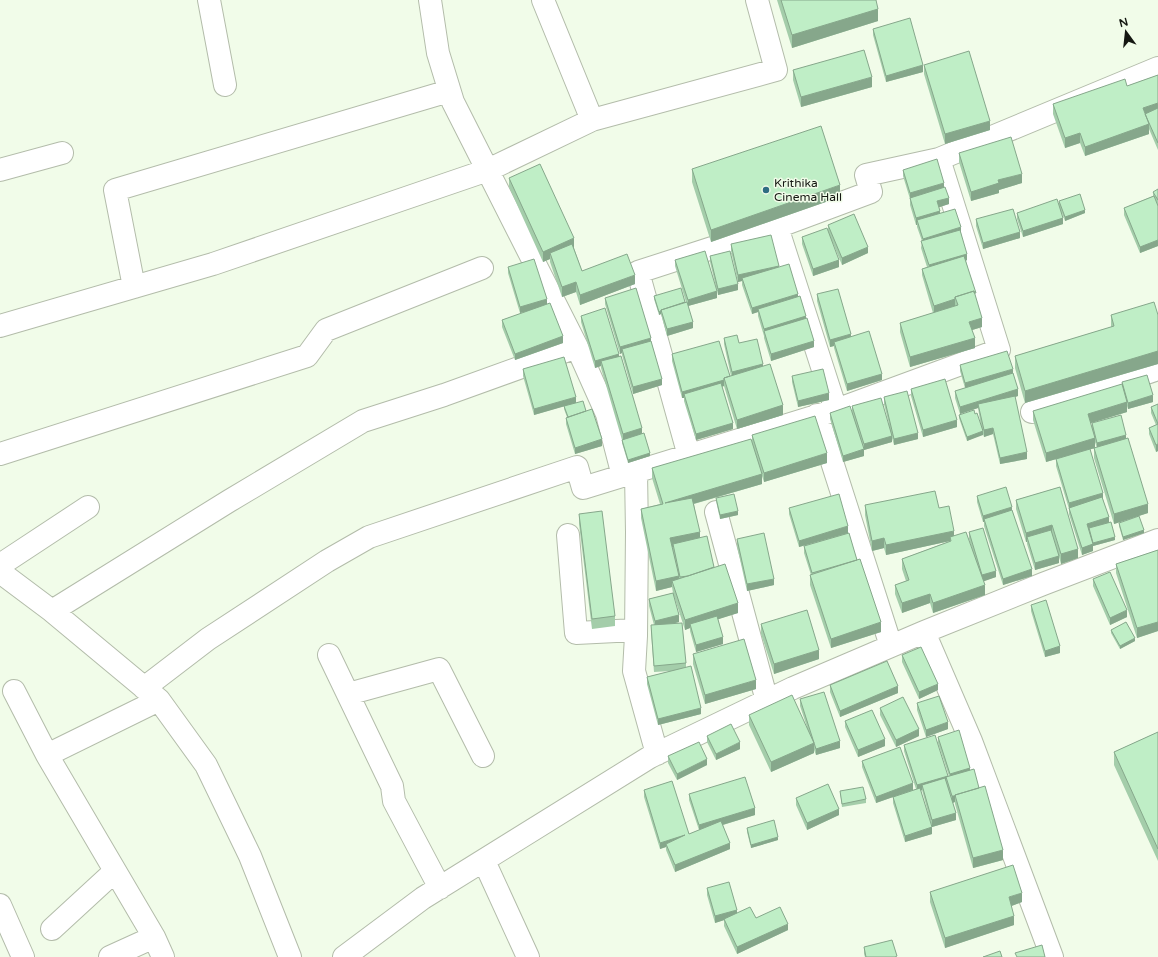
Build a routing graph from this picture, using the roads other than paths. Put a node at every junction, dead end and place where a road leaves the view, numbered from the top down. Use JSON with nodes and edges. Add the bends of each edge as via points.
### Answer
{"nodes":[{"id":1,"x":209,"y":0,"type":"edge"},
{"id":2,"x":430,"y":0,"type":"edge"},
{"id":3,"x":543,"y":0,"type":"edge"},
{"id":4,"x":758,"y":0,"type":"edge"},
{"id":5,"x":1158,"y":68,"type":"edge"},
{"id":6,"x":224,"y":85,"type":"dead end"},
{"id":7,"x":449,"y":91,"type":"junction"},
{"id":8,"x":592,"y":120,"type":"junction"},
{"id":9,"x":62,"y":154,"type":"dead end"},
{"id":10,"x":938,"y":158,"type":"junction"},
{"id":11,"x":0,"y":170,"type":"edge"},
{"id":12,"x":488,"y":170,"type":"junction"},
{"id":13,"x":777,"y":228,"type":"junction"},
{"id":14,"x":482,"y":268,"type":"dead end"},
{"id":15,"x":134,"y":287,"type":"junction"},
{"id":16,"x":0,"y":326,"type":"edge"},
{"id":17,"x":577,"y":347,"type":"junction"},
{"id":18,"x":1158,"y":369,"type":"edge"},
{"id":19,"x":827,"y":412,"type":"junction"},
{"id":20,"x":1032,"y":412,"type":"edge"},
{"id":21,"x":0,"y":454,"type":"edge"},
{"id":22,"x":689,"y":456,"type":"junction"},
{"id":23,"x":629,"y":474,"type":"junction"},
{"id":24,"x":88,"y":507,"type":"dead end"},
{"id":25,"x":716,"y":512,"type":"dead end"},
{"id":26,"x":568,"y":535,"type":"dead end"},
{"id":27,"x":1158,"y":540,"type":"edge"},
{"id":28,"x":0,"y":565,"type":"edge"},
{"id":29,"x":0,"y":572,"type":"edge"},
{"id":30,"x":52,"y":611,"type":"junction"},
{"id":31,"x":636,"y":630,"type":"junction"},
{"id":32,"x":924,"y":632,"type":"junction"},
{"id":33,"x":891,"y":646,"type":"junction"},
{"id":34,"x":329,"y":655,"type":"dead end"},
{"id":35,"x":14,"y":691,"type":"dead end"},
{"id":36,"x":151,"y":694,"type":"junction"},
{"id":37,"x":348,"y":694,"type":"junction"},
{"id":38,"x":767,"y":701,"type":"junction"},
{"id":39,"x":657,"y":754,"type":"junction"},
{"id":40,"x":47,"y":755,"type":"junction"},
{"id":41,"x":483,"y":756,"type":"dead end"},
{"id":42,"x":484,"y":860,"type":"junction"},
{"id":43,"x":115,"y":871,"type":"junction"},
{"id":44,"x":440,"y":888,"type":"junction"},
{"id":45,"x":0,"y":905,"type":"edge"},
{"id":46,"x":52,"y":929,"type":"dead end"},
{"id":47,"x":154,"y":937,"type":"junction"},
{"id":48,"x":23,"y":957,"type":"edge"},
{"id":49,"x":110,"y":957,"type":"edge"},
{"id":50,"x":163,"y":957,"type":"edge"},
{"id":51,"x":290,"y":957,"type":"edge"},
{"id":52,"x":344,"y":957,"type":"edge"},
{"id":53,"x":528,"y":957,"type":"edge"},
{"id":54,"x":1052,"y":957,"type":"edge"}],
"edges":[{"from":1,"to":6,"type":"street"},
{"from":2,"to":7,"type":"street","via":[[438,53]]},
{"from":3,"to":8,"type":"street"},
{"from":4,"to":8,"type":"street","via":[[776,70]]},
{"from":5,"to":10,"type":"street"},
{"from":7,"to":12,"type":"street","via":[[452,102]]},
{"from":7,"to":15,"type":"street","via":[[115,190]]},
{"from":8,"to":12,"type":"street"},
{"from":9,"to":11,"type":"street"},
{"from":10,"to":13,"type":"street","via":[[866,175],[871,192]]},
{"from":10,"to":19,"type":"street","via":[[999,350]]},
{"from":12,"to":15,"type":"street","via":[[213,264]]},
{"from":12,"to":17,"type":"street"},
{"from":13,"to":19,"type":"street"},
{"from":13,"to":22,"type":"street","via":[[638,272]]},
{"from":14,"to":21,"type":"street","via":[[326,330],[308,356]]},
{"from":15,"to":16,"type":"street"},
{"from":17,"to":23,"type":"street","via":[[607,414]]},
{"from":17,"to":30,"type":"street","via":[[363,421]]},
{"from":18,"to":20,"type":"street"},
{"from":19,"to":22,"type":"street"},
{"from":19,"to":33,"type":"street"},
{"from":22,"to":23,"type":"street"},
{"from":23,"to":31,"type":"street","via":[[637,532]]},
{"from":23,"to":36,"type":"street","via":[[583,488],[576,467],[369,537],[208,639]]},
{"from":24,"to":28,"type":"street"},
{"from":25,"to":38,"type":"street"},
{"from":26,"to":31,"type":"street","via":[[576,633]]},
{"from":27,"to":32,"type":"street"},
{"from":29,"to":30,"type":"street"},
{"from":30,"to":36,"type":"street"},
{"from":31,"to":39,"type":"street","via":[[634,671]]},
{"from":32,"to":33,"type":"street"},
{"from":32,"to":54,"type":"street","via":[[972,741]]},
{"from":33,"to":38,"type":"street"},
{"from":34,"to":37,"type":"street"},
{"from":35,"to":40,"type":"street"},
{"from":36,"to":40,"type":"street"},
{"from":36,"to":51,"type":"street","via":[[206,765],[250,856]]},
{"from":37,"to":41,"type":"street","via":[[439,669]]},
{"from":37,"to":44,"type":"street","via":[[392,786],[394,801]]},
{"from":38,"to":39,"type":"street"},
{"from":39,"to":42,"type":"street"},
{"from":40,"to":43,"type":"street"},
{"from":42,"to":44,"type":"street"},
{"from":42,"to":53,"type":"street"},
{"from":43,"to":46,"type":"street"},
{"from":43,"to":47,"type":"street"},
{"from":44,"to":52,"type":"street"},
{"from":45,"to":48,"type":"street"},
{"from":47,"to":49,"type":"street"},
{"from":47,"to":50,"type":"street"}]}
